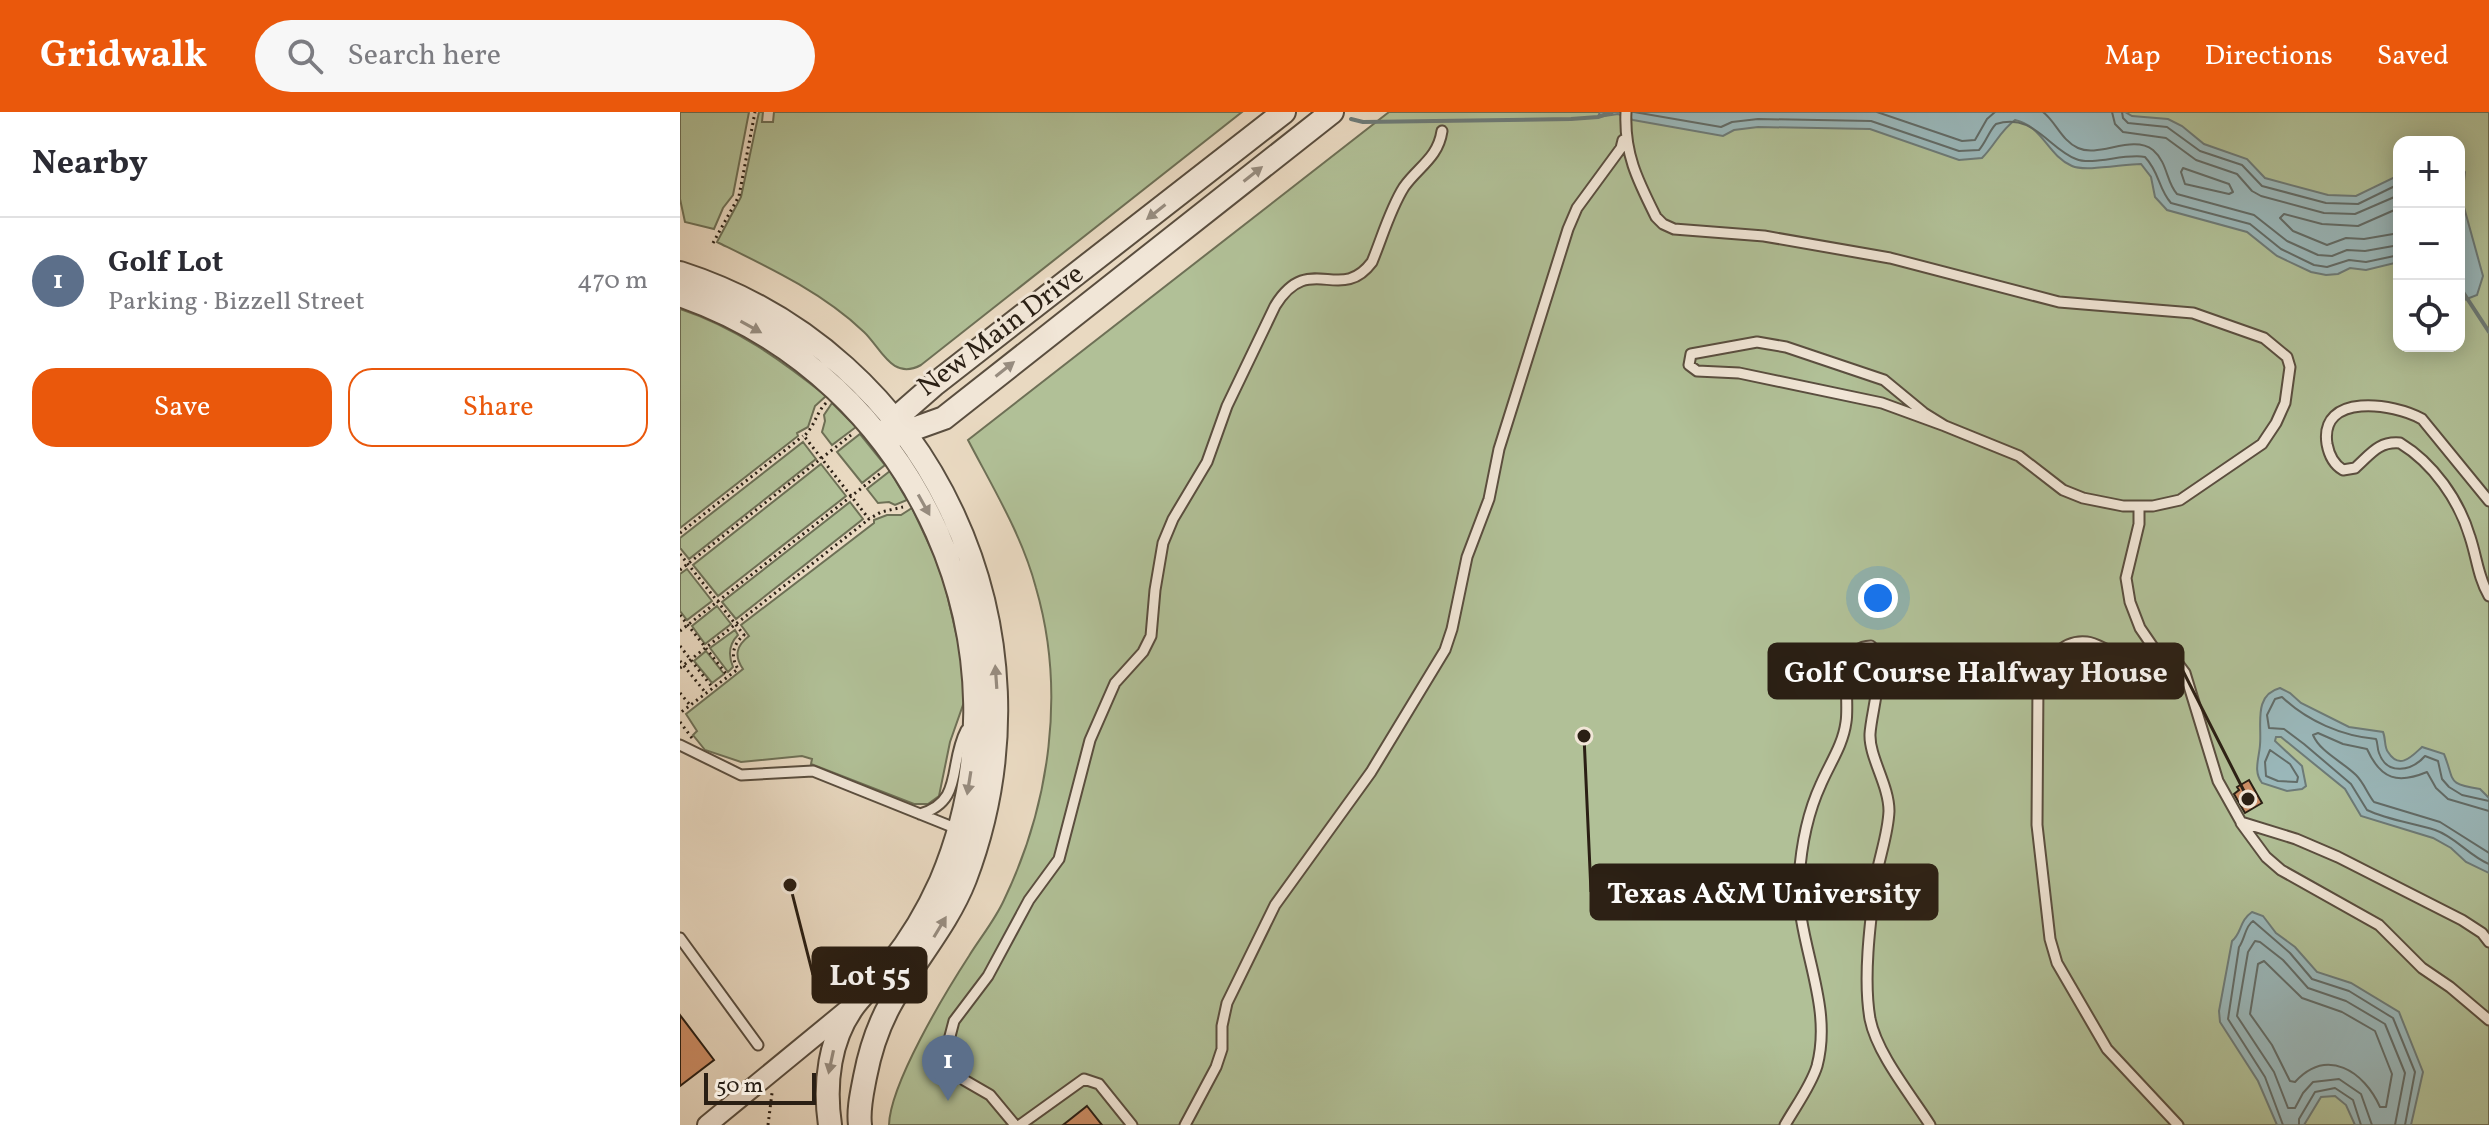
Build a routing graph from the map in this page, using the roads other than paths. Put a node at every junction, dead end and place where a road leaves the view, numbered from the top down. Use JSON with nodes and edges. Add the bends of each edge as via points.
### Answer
{"nodes":[{"id":1,"x":1284,"y":112,"type":"edge"},
{"id":2,"x":1332,"y":112,"type":"edge"},
{"id":3,"x":1626,"y":112,"type":"edge"},
{"id":4,"x":1625,"y":129,"type":"junction"},
{"id":5,"x":1442,"y":131,"type":"dead end"},
{"id":6,"x":1192,"y":184,"type":"junction"},
{"id":7,"x":1211,"y":207,"type":"junction"},
{"id":8,"x":680,"y":273,"type":"edge"},
{"id":9,"x":680,"y":295,"type":"edge"},
{"id":10,"x":935,"y":384,"type":"junction"},
{"id":11,"x":868,"y":390,"type":"junction"},
{"id":12,"x":944,"y":418,"type":"junction"},
{"id":13,"x":900,"y":426,"type":"junction"},
{"id":14,"x":1945,"y":426,"type":"junction"},
{"id":15,"x":881,"y":440,"type":"junction"},
{"id":16,"x":927,"y":467,"type":"junction"},
{"id":17,"x":2489,"y":501,"type":"edge"},
{"id":18,"x":2139,"y":506,"type":"junction"},
{"id":19,"x":2489,"y":596,"type":"edge"},
{"id":20,"x":2166,"y":654,"type":"junction"},
{"id":21,"x":976,"y":709,"type":"junction"},
{"id":22,"x":680,"y":745,"type":"edge"},
{"id":23,"x":920,"y":814,"type":"junction"},
{"id":24,"x":2241,"y":822,"type":"junction"},
{"id":25,"x":969,"y":833,"type":"junction"},
{"id":26,"x":680,"y":938,"type":"edge"},
{"id":27,"x":2489,"y":942,"type":"edge"},
{"id":28,"x":856,"y":1003,"type":"junction"},
{"id":29,"x":2489,"y":1020,"type":"edge"},
{"id":30,"x":758,"y":1045,"type":"dead end"},
{"id":31,"x":707,"y":1125,"type":"edge"},
{"id":32,"x":830,"y":1125,"type":"edge"},
{"id":33,"x":860,"y":1125,"type":"edge"},
{"id":34,"x":1018,"y":1125,"type":"edge"},
{"id":35,"x":1132,"y":1125,"type":"edge"},
{"id":36,"x":1185,"y":1125,"type":"edge"},
{"id":37,"x":1785,"y":1125,"type":"edge"},
{"id":38,"x":1930,"y":1125,"type":"edge"},
{"id":39,"x":2178,"y":1125,"type":"edge"}],
"edges":[{"from":1,"to":6,"type":"street","name":"New Main Drive"},
{"from":7,"to":2,"type":"street","name":"New Main Drive","one_way":true},
{"from":3,"to":4,"type":"lane"},
{"from":4,"to":18,"type":"lane","via":[[1629,158],[1650,203],[1663,224],[1674,229],[1741,233],[1849,250],[2059,302],[2193,313],[2277,347],[2287,357],[2290,381],[2276,423],[2262,444],[2180,500]]},
{"from":4,"to":36,"type":"lane","via":[[1621,148],[1568,229],[1467,557],[1445,650],[1371,772],[1275,905],[1227,1003],[1216,1067]]},
{"from":5,"to":34,"type":"lane","via":[[1431,159],[1403,189],[1364,272],[1351,279],[1299,280],[1275,306],[1227,406],[1207,462],[1168,531],[1157,572],[1151,636],[1115,683],[1090,740],[1059,859],[1029,900],[988,976],[954,1021],[949,1040],[954,1070],[990,1095]]},
{"from":6,"to":7,"type":"street"},
{"from":6,"to":10,"type":"street","name":"New Main Drive","one_way":true},
{"from":12,"to":7,"type":"street","name":"New Main Drive","one_way":true},
{"from":8,"to":11,"type":"street","via":[[769,312],[825,351]]},
{"from":9,"to":15,"type":"street","one_way":true,"via":[[732,317],[784,348],[837,391]]},
{"from":10,"to":11,"type":"street","via":[[901,396]]},
{"from":10,"to":13,"type":"street","name":"New Main Drive"},
{"from":11,"to":13,"type":"street"},
{"from":12,"to":13,"type":"street","name":"New Main Drive"},
{"from":12,"to":16,"type":"street","via":[[931,438]]},
{"from":13,"to":15,"type":"street","name":"New Main Drive"},
{"from":13,"to":16,"type":"street"},
{"from":14,"to":14,"type":"lane","via":[[1882,403],[1739,373],[1697,371],[1689,358],[1698,352],[1771,342],[1884,380]]},
{"from":14,"to":18,"type":"lane","via":[[2019,456],[2063,490]]},
{"from":15,"to":21,"type":"street","one_way":true,"via":[[921,498],[950,565],[969,633]]},
{"from":25,"to":16,"type":"street","one_way":true,"via":[[989,795],[996,746],[993,649],[971,557]]},
{"from":17,"to":19,"type":"lane","via":[[2422,419],[2409,412],[2358,407],[2337,412],[2328,423],[2331,458],[2343,470],[2355,468],[2385,443],[2400,443],[2443,482],[2464,520]]},
{"from":18,"to":20,"type":"lane","via":[[2126,578],[2130,602],[2153,647]]},
{"from":20,"to":24,"type":"lane","via":[[2185,673],[2218,781]]},
{"from":20,"to":39,"type":"lane","via":[[2114,653],[2086,642],[2054,653],[2038,683],[2037,811],[2057,963],[2107,1049]]},
{"from":21,"to":23,"type":"lane","via":[[958,744],[949,793],[942,805]]},
{"from":21,"to":25,"type":"street","one_way":true},
{"from":22,"to":23,"type":"lane","via":[[741,775],[813,771]]},
{"from":23,"to":25,"type":"lane"},
{"from":24,"to":27,"type":"lane","via":[[2338,857],[2462,920]]},
{"from":24,"to":29,"type":"lane","via":[[2281,870],[2379,925],[2422,968]]},
{"from":25,"to":28,"type":"street","via":[[915,930]]},
{"from":33,"to":25,"type":"street","one_way":true,"via":[[867,1067],[880,1026],[955,901]]},
{"from":26,"to":30,"type":"lane"},
{"from":28,"to":31,"type":"street"},
{"from":28,"to":32,"type":"street","one_way":true,"via":[[831,1059]]},
{"from":34,"to":35,"type":"lane","via":[[1084,1079],[1099,1084]]},
{"from":37,"to":38,"type":"lane","via":[[1817,1066],[1818,991],[1799,879],[1811,808],[1844,733],[1849,660],[1853,651],[1871,646],[1880,667],[1870,739],[1889,811],[1875,883],[1871,1021],[1878,1042]]}]}
